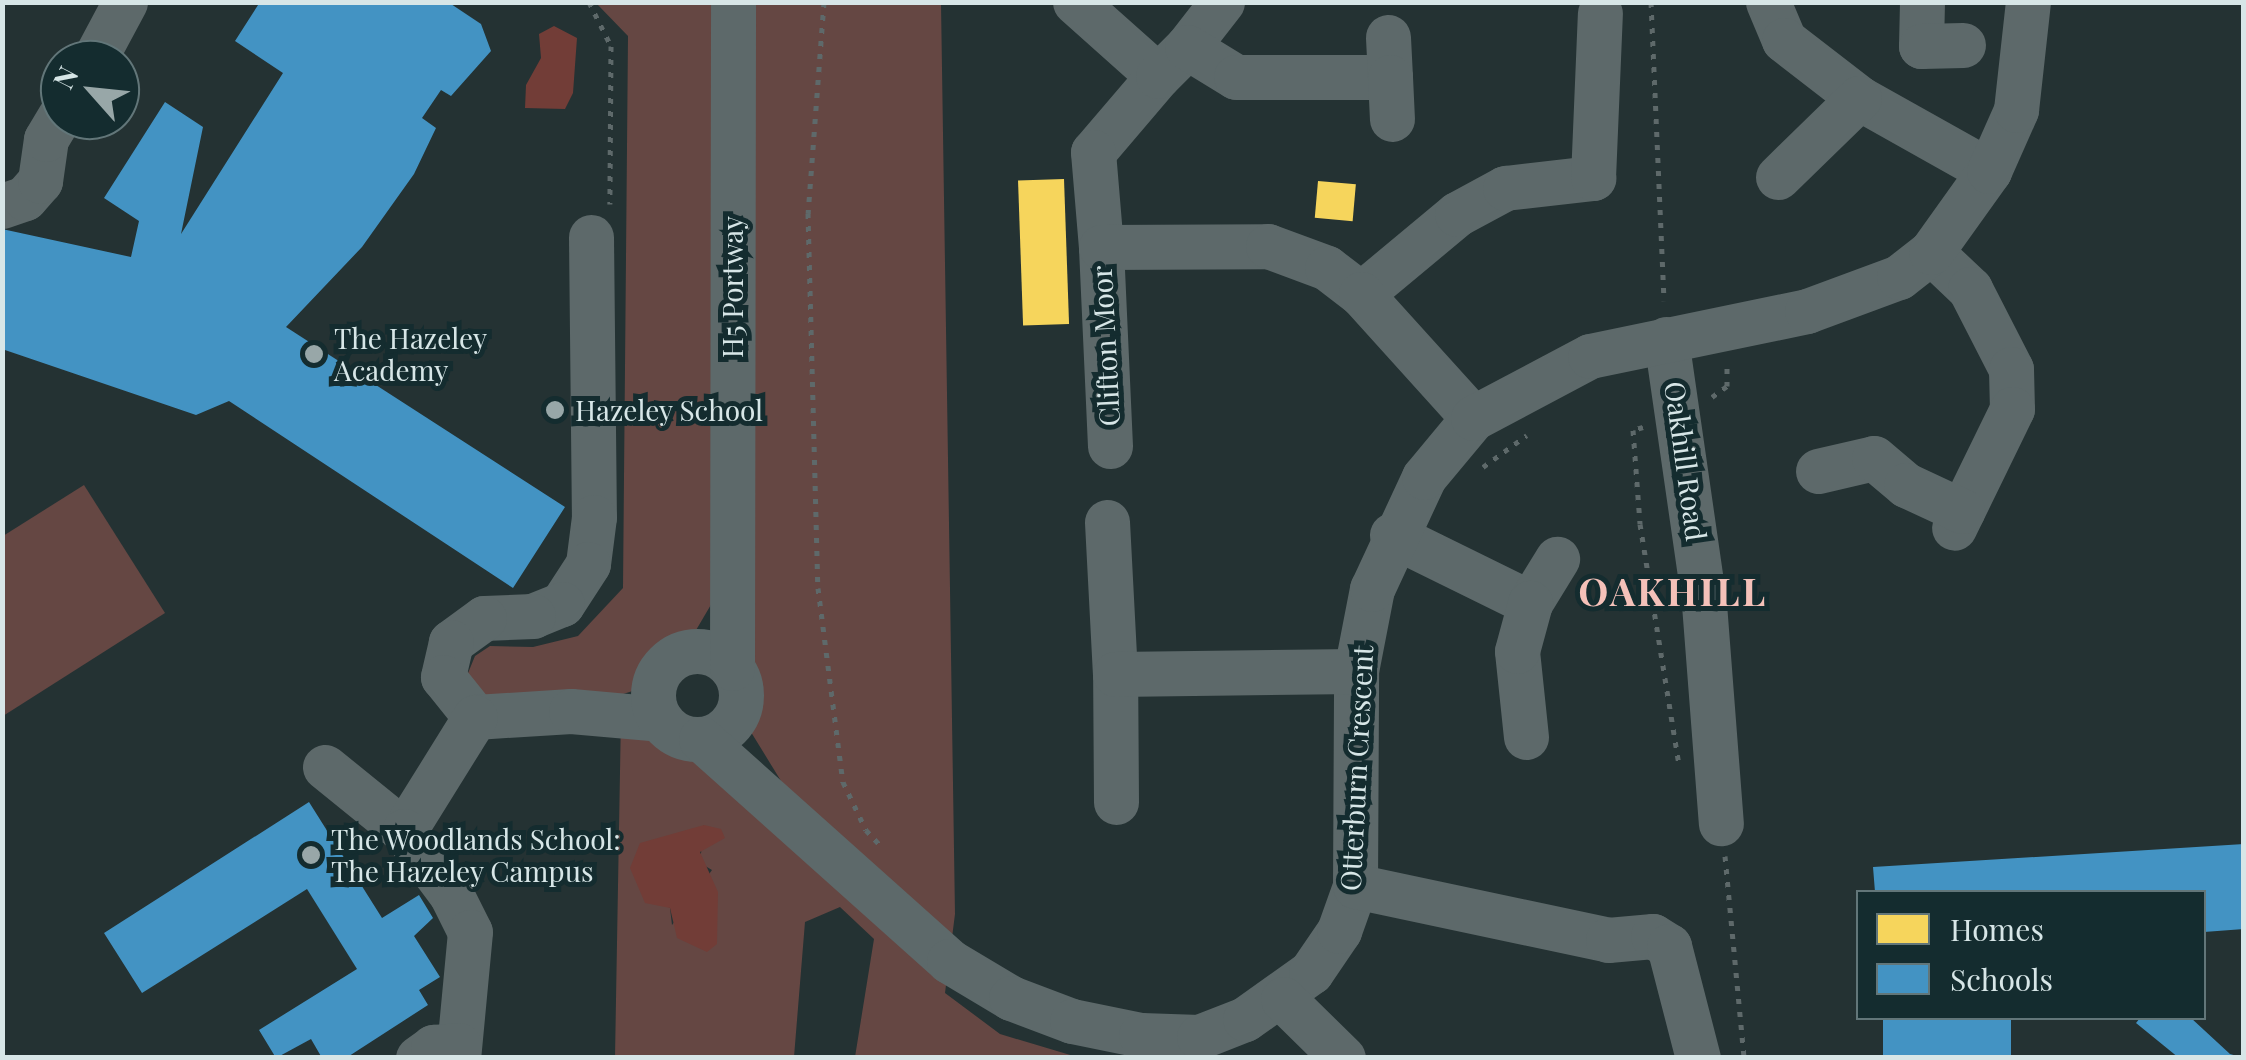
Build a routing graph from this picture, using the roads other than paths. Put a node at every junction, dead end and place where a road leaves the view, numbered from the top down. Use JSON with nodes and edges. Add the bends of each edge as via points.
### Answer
{"nodes":[{"id":1,"x":125,"y":2,"type":"edge"},
{"id":2,"x":734,"y":2,"type":"edge"},
{"id":3,"x":1075,"y":2,"type":"edge"},
{"id":4,"x":1222,"y":2,"type":"edge"},
{"id":5,"x":1768,"y":2,"type":"edge"},
{"id":6,"x":1922,"y":2,"type":"edge"},
{"id":7,"x":1600,"y":14,"type":"dead end"},
{"id":8,"x":2002,"y":34,"type":"edge"},
{"id":9,"x":105,"y":40,"type":"edge"},
{"id":10,"x":1173,"y":61,"type":"junction"},
{"id":11,"x":1390,"y":78,"type":"dead end"},
{"id":12,"x":1859,"y":98,"type":"junction"},
{"id":13,"x":50,"y":140,"type":"edge"},
{"id":14,"x":1989,"y":171,"type":"junction"},
{"id":15,"x":1778,"y":178,"type":"dead end"},
{"id":16,"x":2,"y":206,"type":"edge"},
{"id":17,"x":590,"y":237,"type":"dead end"},
{"id":18,"x":1101,"y":247,"type":"junction"},
{"id":19,"x":1930,"y":252,"type":"junction"},
{"id":20,"x":1361,"y":294,"type":"junction"},
{"id":21,"x":1666,"y":339,"type":"junction"},
{"id":22,"x":1473,"y":418,"type":"junction"},
{"id":23,"x":1110,"y":446,"type":"dead end"},
{"id":24,"x":1818,"y":471,"type":"dead end"},
{"id":25,"x":1107,"y":522,"type":"dead end"},
{"id":26,"x":1392,"y":535,"type":"junction"},
{"id":27,"x":1557,"y":559,"type":"dead end"},
{"id":28,"x":731,"y":571,"type":"junction"},
{"id":29,"x":1530,"y":603,"type":"junction"},
{"id":30,"x":1356,"y":671,"type":"junction"},
{"id":31,"x":1115,"y":674,"type":"junction"},
{"id":32,"x":665,"y":686,"type":"junction"},
{"id":33,"x":734,"y":690,"type":"junction"},
{"id":34,"x":475,"y":717,"type":"junction"},
{"id":35,"x":1526,"y":736,"type":"dead end"},
{"id":36,"x":701,"y":739,"type":"junction"},
{"id":37,"x":325,"y":767,"type":"dead end"},
{"id":38,"x":1116,"y":802,"type":"dead end"},
{"id":39,"x":1722,"y":823,"type":"dead end"},
{"id":40,"x":404,"y":831,"type":"junction"},
{"id":41,"x":815,"y":836,"type":"junction"},
{"id":42,"x":1355,"y":886,"type":"junction"},
{"id":43,"x":1283,"y":998,"type":"junction"},
{"id":44,"x":1201,"y":1047,"type":"edge"},
{"id":45,"x":445,"y":1053,"type":"edge"},
{"id":46,"x":1343,"y":1058,"type":"edge"},
{"id":47,"x":1698,"y":1058,"type":"edge"}],
"edges":[{"from":1,"to":9,"type":"street"},
{"from":2,"to":28,"type":"street","name":"H5 Portway"},
{"from":3,"to":10,"type":"street"},
{"from":4,"to":10,"type":"street","name":"Clifton Moor"},
{"from":5,"to":12,"type":"street","via":[[1784,40]]},
{"from":6,"to":8,"type":"street","via":[[1922,46]]},
{"from":7,"to":20,"type":"street","via":[[1593,178],[1505,188],[1457,214]]},
{"from":8,"to":14,"type":"street","name":"Otterburn Crescent","via":[[2016,110]]},
{"from":10,"to":11,"type":"street","via":[[1236,77]]},
{"from":10,"to":18,"type":"street","name":"Clifton Moor","via":[[1093,152]]},
{"from":12,"to":14,"type":"street"},
{"from":12,"to":15,"type":"street"},
{"from":13,"to":16,"type":"street","via":[[40,182],[25,198]]},
{"from":14,"to":19,"type":"street","name":"Otterburn Crescent"},
{"from":17,"to":34,"type":"street","via":[[594,517],[588,564],[562,604],[533,616],[484,618],[451,642],[443,677]]},
{"from":18,"to":20,"type":"street","name":"Clifton Moor","via":[[1268,246],[1327,268]]},
{"from":18,"to":23,"type":"street","name":"Clifton Moor"},
{"from":19,"to":21,"type":"street","name":"Otterburn Crescent","via":[[1899,277],[1807,311]]},
{"from":19,"to":24,"type":"street","via":[[1970,290],[2011,369],[2012,409],[1958,519],[1874,458]]},
{"from":20,"to":22,"type":"street","name":"Clifton Moor"},
{"from":21,"to":22,"type":"street","name":"Otterburn Crescent","via":[[1590,356]]},
{"from":21,"to":39,"type":"street","name":"Oakhill Road","via":[[1704,604]]},
{"from":22,"to":26,"type":"street","name":"Otterburn Crescent","via":[[1424,477]]},
{"from":25,"to":31,"type":"street"},
{"from":26,"to":29,"type":"street"},
{"from":26,"to":30,"type":"street","name":"Otterburn Crescent","via":[[1372,588]]},
{"from":27,"to":29,"type":"street"},
{"from":28,"to":32,"type":"street"},
{"from":28,"to":33,"type":"street","name":"H5 Portway"},
{"from":29,"to":35,"type":"street","via":[[1517,651]]},
{"from":30,"to":31,"type":"street"},
{"from":30,"to":42,"type":"street","name":"Otterburn Crescent"},
{"from":31,"to":38,"type":"street"},
{"from":32,"to":33,"type":"street","via":[[709,653]]},
{"from":32,"to":34,"type":"street","via":[[571,712]]},
{"from":32,"to":36,"type":"street","via":[[678,735]]},
{"from":33,"to":36,"type":"street","via":[[723,730]]},
{"from":33,"to":41,"type":"street","name":"Otterburn Crescent"},
{"from":34,"to":40,"type":"street"},
{"from":36,"to":41,"type":"street","name":"Otterburn Crescent"},
{"from":37,"to":40,"type":"street"},
{"from":40,"to":45,"type":"street","via":[[470,932]]},
{"from":41,"to":44,"type":"street","name":"Otterburn Crescent","via":[[949,961],[1011,998],[1072,1021]]},
{"from":42,"to":43,"type":"street","name":"Otterburn Crescent","via":[[1338,931]]},
{"from":42,"to":47,"type":"street","via":[[1608,940],[1653,936],[1670,946]]},
{"from":43,"to":44,"type":"street","name":"Otterburn Crescent"},
{"from":43,"to":46,"type":"street"}]}
